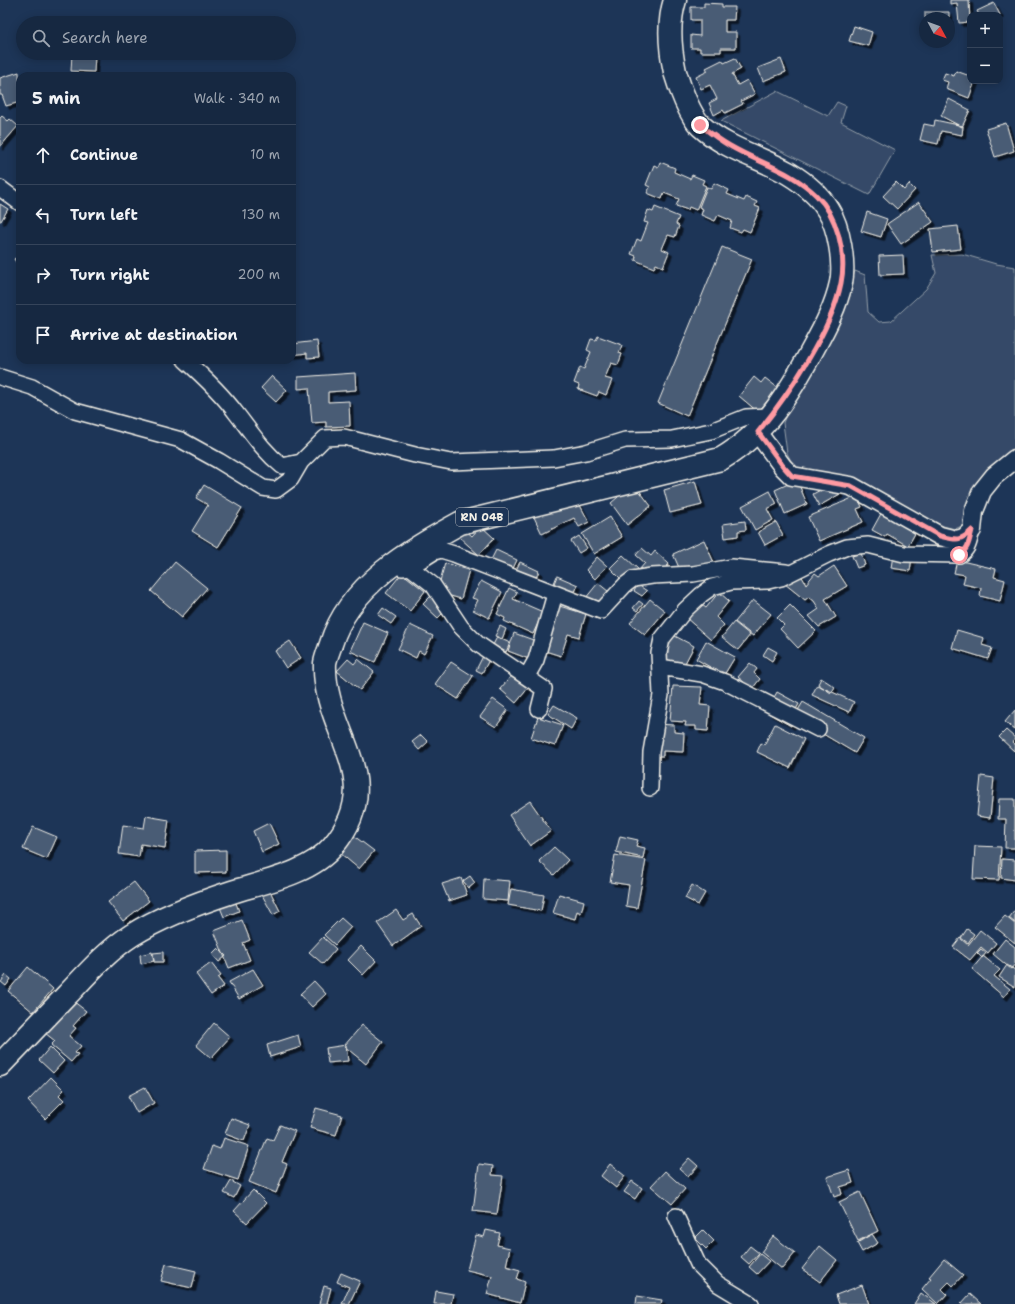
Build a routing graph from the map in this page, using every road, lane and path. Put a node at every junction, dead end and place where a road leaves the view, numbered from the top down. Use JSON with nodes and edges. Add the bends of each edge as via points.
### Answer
{"nodes":[{"id":1,"x":675,"y":0,"type":"edge"},
{"id":2,"x":0,"y":188,"type":"edge"},
{"id":3,"x":16,"y":200,"type":"edge"},
{"id":4,"x":190,"y":364,"type":"edge"},
{"id":5,"x":0,"y":377,"type":"edge"},
{"id":6,"x":764,"y":424,"type":"junction"},
{"id":7,"x":1015,"y":459,"type":"edge"},
{"id":8,"x":301,"y":462,"type":"junction"},
{"id":9,"x":972,"y":530,"type":"junction"},
{"id":10,"x":410,"y":567,"type":"junction"},
{"id":11,"x":386,"y":570,"type":"junction"},
{"id":12,"x":791,"y":573,"type":"junction"},
{"id":13,"x":555,"y":594,"type":"junction"},
{"id":14,"x":660,"y":667,"type":"junction"},
{"id":15,"x":527,"y":676,"type":"junction"},
{"id":16,"x":539,"y":709,"type":"dead end"},
{"id":17,"x":818,"y":730,"type":"dead end"},
{"id":18,"x":650,"y":788,"type":"dead end"},
{"id":19,"x":0,"y":1065,"type":"edge"},
{"id":20,"x":676,"y":1216,"type":"dead end"},
{"id":21,"x":751,"y":1304,"type":"edge"}],
"edges":[{"from":1,"to":6,"type":"main road","number":"RN 04B","via":[[671,27],[671,56],[685,100],[700,125],[730,146],[789,174],[816,195],[829,210],[838,236],[842,260],[841,282],[828,321],[801,372]]},
{"from":2,"to":3,"type":"street"},
{"from":4,"to":8,"type":"street","via":[[235,411],[268,455],[282,466]]},
{"from":5,"to":8,"type":"street","via":[[32,387],[75,411],[181,440],[262,488],[276,490],[291,479]]},
{"from":6,"to":8,"type":"street","via":[[746,417],[711,431],[672,439],[625,440],[586,452],[554,458],[451,462],[344,437],[325,438]]},
{"from":6,"to":9,"type":"street","via":[[783,466],[792,476],[851,486],[940,536],[956,540],[964,538]]},
{"from":6,"to":11,"type":"main road","number":"RN 04B","via":[[740,448],[714,461],[460,523],[423,543]]},
{"from":7,"to":9,"type":"street","via":[[994,476],[982,491],[974,511]]},
{"from":9,"to":12,"type":"street","via":[[966,551],[959,555],[904,554],[868,545],[847,547]]},
{"from":10,"to":11,"type":"street"},
{"from":10,"to":13,"type":"street","via":[[441,550]]},
{"from":10,"to":15,"type":"street","via":[[432,585],[461,627],[478,644]]},
{"from":11,"to":19,"type":"main road","number":"RN 04B","via":[[359,593],[335,629],[325,662],[328,690],[352,762],[357,792],[351,819],[333,847],[313,863],[279,878],[174,914],[132,935],[101,959]]},
{"from":12,"to":13,"type":"street","via":[[732,567],[694,574],[633,579],[601,611]]},
{"from":12,"to":14,"type":"street","via":[[768,581],[731,582],[712,588],[685,610],[662,639]]},
{"from":13,"to":15,"type":"street","via":[[536,660]]},
{"from":14,"to":17,"type":"street","via":[[702,674],[725,682]]},
{"from":14,"to":18,"type":"street","via":[[661,695],[651,752]]},
{"from":15,"to":16,"type":"street","via":[[544,689]]},
{"from":20,"to":21,"type":"street","via":[[702,1269],[718,1284]]}]}
